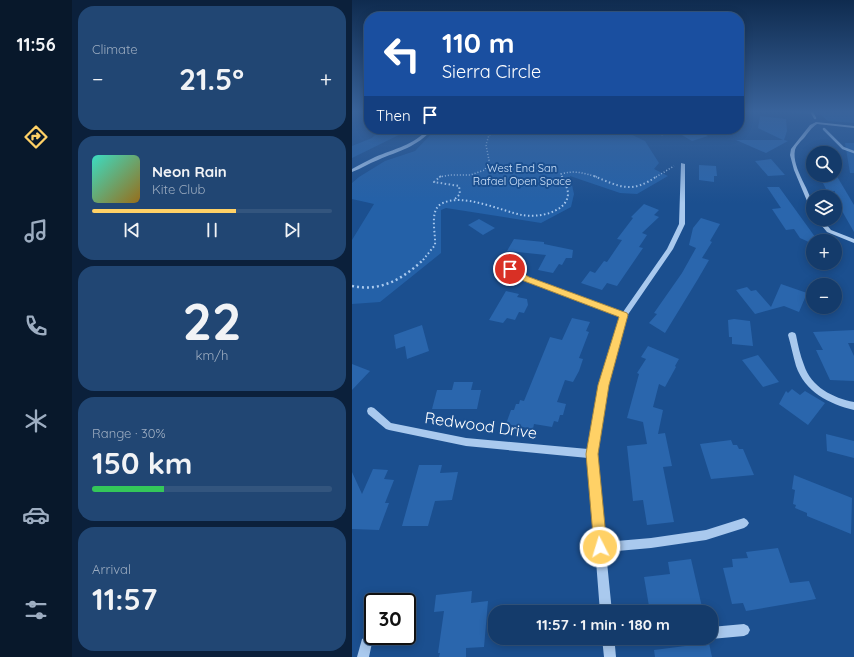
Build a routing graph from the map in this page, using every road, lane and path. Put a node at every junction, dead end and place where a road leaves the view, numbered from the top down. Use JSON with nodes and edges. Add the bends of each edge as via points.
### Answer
{"nodes":[{"id":1,"x":417,"y":142,"type":"edge"},
{"id":2,"x":486,"y":142,"type":"edge"},
{"id":3,"x":799,"y":142,"type":"edge"},
{"id":4,"x":683,"y":164,"type":"joint"},
{"id":5,"x":352,"y":171,"type":"edge"},
{"id":6,"x":806,"y":191,"type":"edge"},
{"id":7,"x":453,"y":201,"type":"junction"},
{"id":8,"x":825,"y":226,"type":"edge"},
{"id":9,"x":854,"y":241,"type":"edge"},
{"id":10,"x":510,"y":269,"type":"dead end"},
{"id":11,"x":352,"y":286,"type":"edge"},
{"id":12,"x":624,"y":315,"type":"junction"},
{"id":13,"x":792,"y":336,"type":"dead end"},
{"id":14,"x":854,"y":406,"type":"edge"},
{"id":15,"x":371,"y":411,"type":"dead end"},
{"id":16,"x":592,"y":454,"type":"junction"},
{"id":17,"x":744,"y":523,"type":"dead end"},
{"id":18,"x":600,"y":547,"type":"junction"},
{"id":19,"x":605,"y":605,"type":"edge"},
{"id":20,"x":744,"y":630,"type":"dead end"},
{"id":21,"x":718,"y":632,"type":"edge"},
{"id":22,"x":366,"y":645,"type":"edge"},
{"id":23,"x":609,"y":645,"type":"edge"},
{"id":24,"x":363,"y":657,"type":"edge"},
{"id":25,"x":610,"y":657,"type":"edge"}],
"edges":[{"from":1,"to":5,"type":"street"},
{"from":2,"to":7,"type":"path","via":[[488,160],[485,170],[470,175],[446,175],[438,177],[434,182],[439,185],[459,186],[460,195]]},
{"from":3,"to":6,"type":"street","via":[[792,153]]},
{"from":4,"to":7,"type":"path","via":[[669,168],[647,184],[630,188],[584,173],[565,172],[561,174],[568,194],[566,202],[559,209],[538,215],[523,215],[483,204]]},
{"from":4,"to":12,"type":"street","via":[[682,224],[670,249]]},
{"from":7,"to":11,"type":"path","via":[[438,206],[434,223],[433,250],[414,268],[392,284],[376,288]]},
{"from":8,"to":9,"type":"street","via":[[829,231]]},
{"from":10,"to":12,"type":"street","via":[[527,279]]},
{"from":12,"to":16,"type":"street","via":[[604,385]]},
{"from":13,"to":14,"type":"street","via":[[800,367],[815,388],[829,398]]},
{"from":15,"to":16,"type":"street","name":"Redwood Drive","via":[[389,426],[466,442]]},
{"from":16,"to":18,"type":"street"},
{"from":17,"to":18,"type":"street","via":[[706,535]]},
{"from":18,"to":19,"type":"street"},
{"from":20,"to":21,"type":"street"},
{"from":22,"to":24,"type":"street"},
{"from":23,"to":25,"type":"street"}]}
